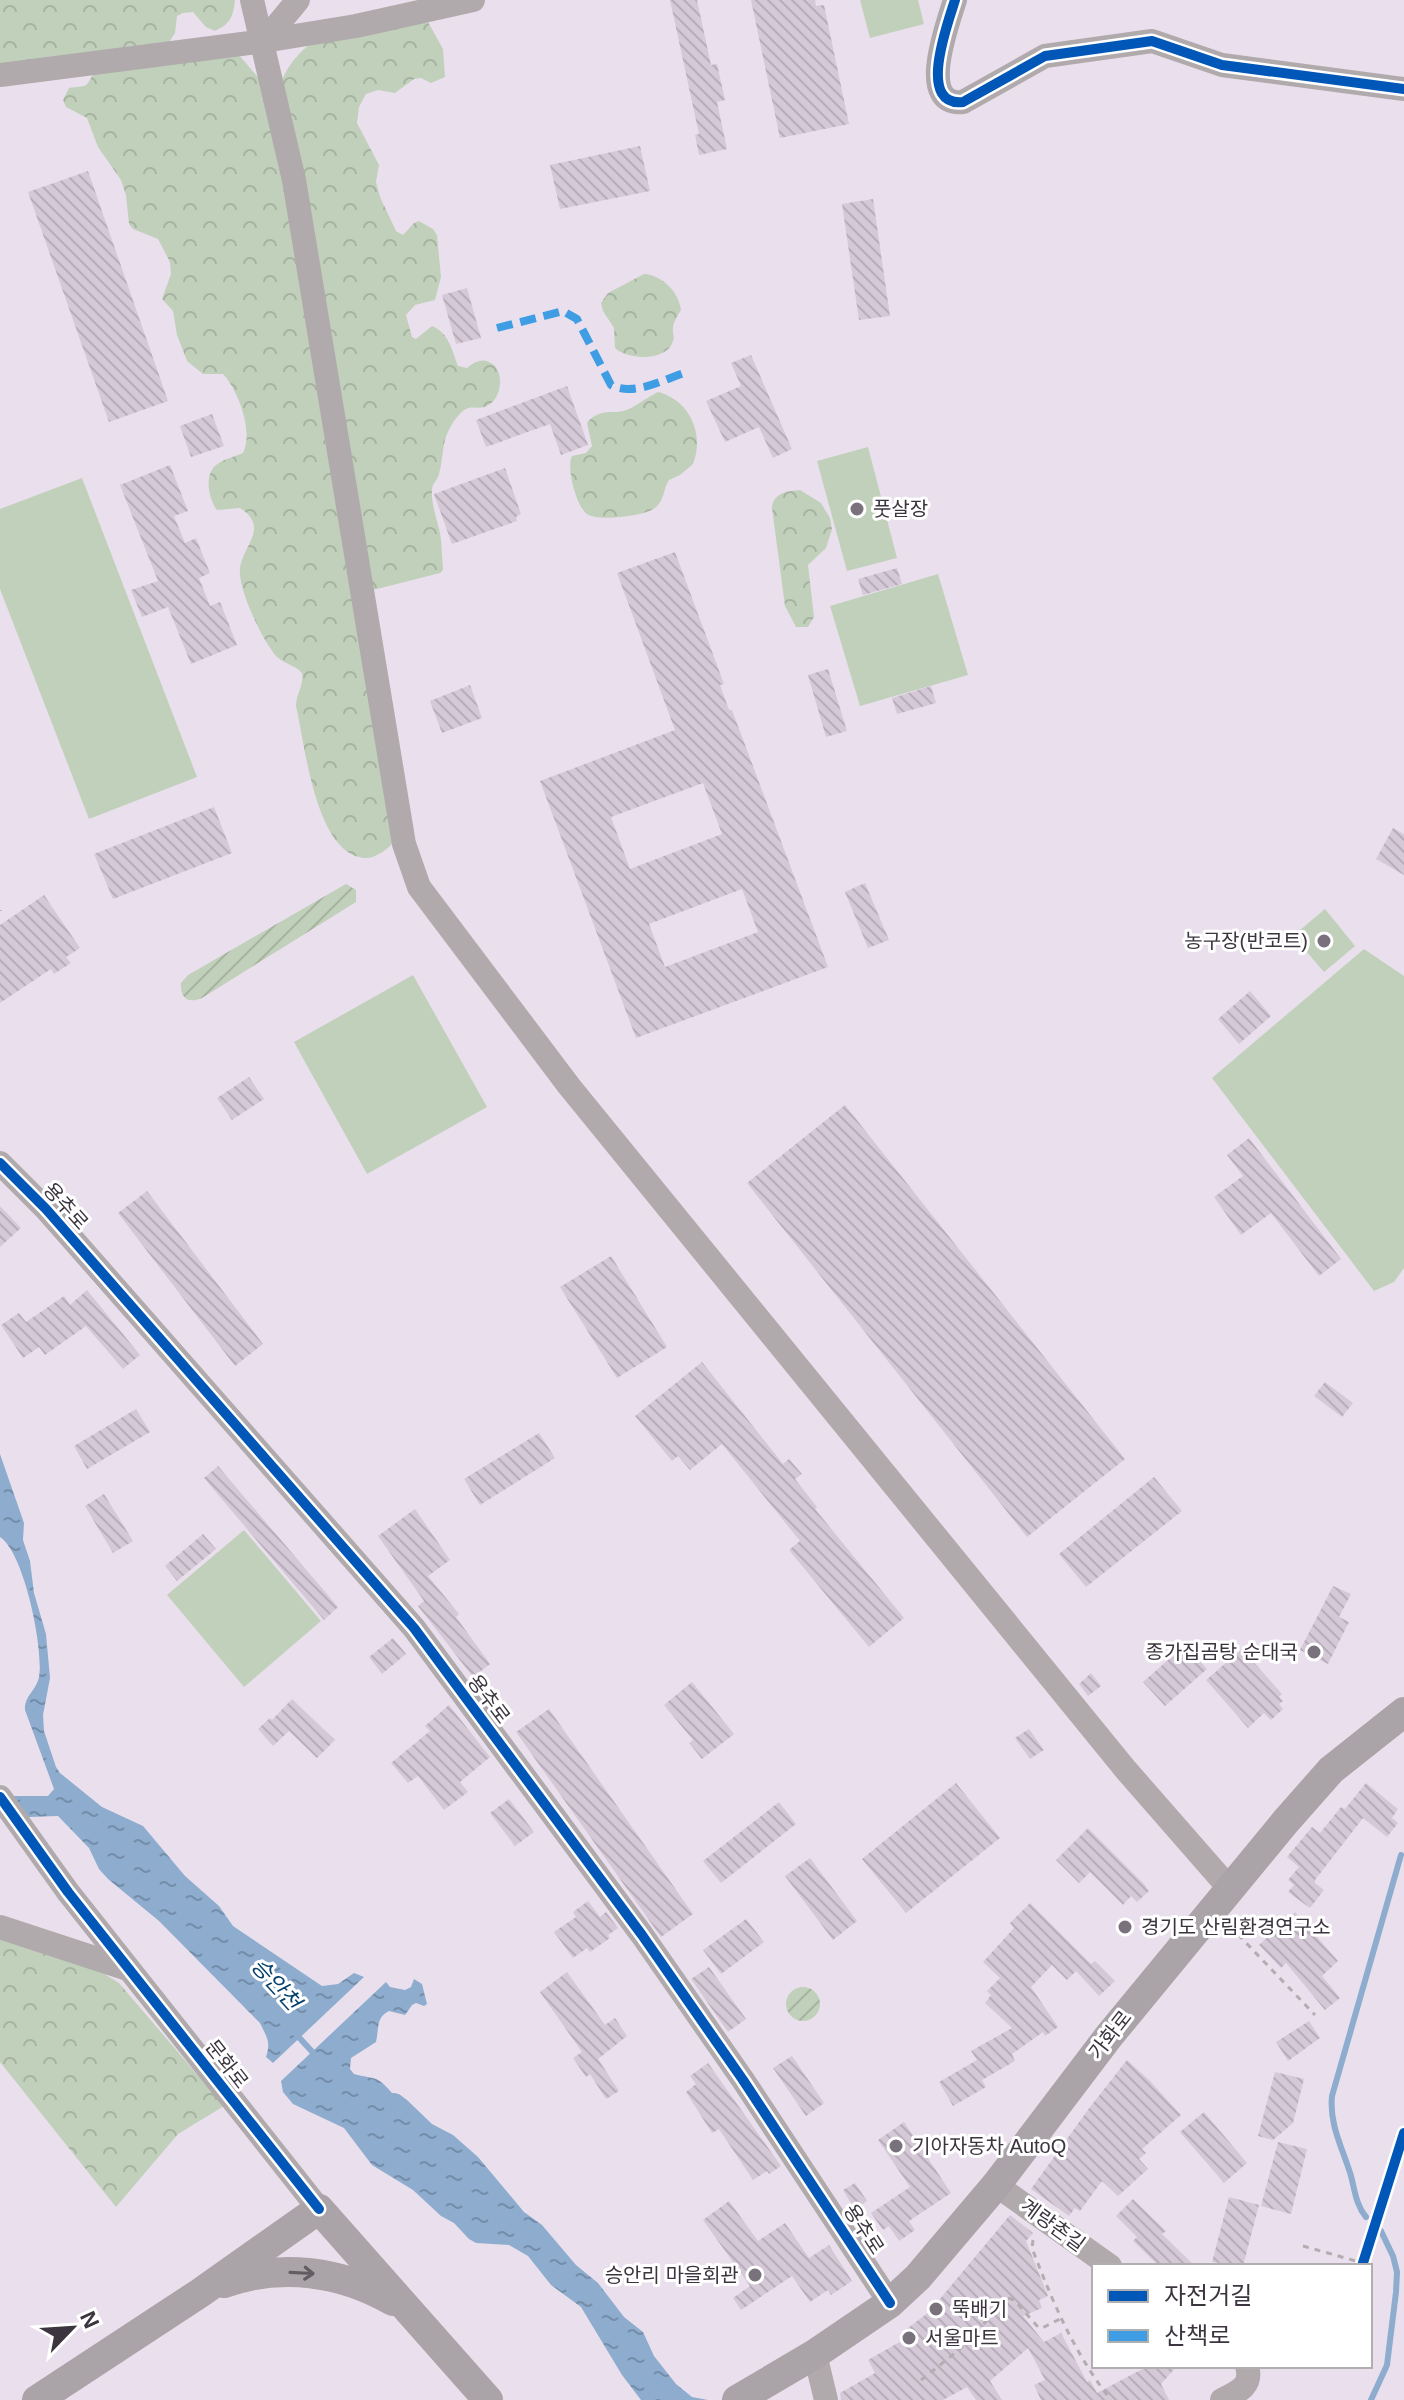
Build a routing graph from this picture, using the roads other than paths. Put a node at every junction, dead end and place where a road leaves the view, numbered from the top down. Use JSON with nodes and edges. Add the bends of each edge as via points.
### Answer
{"nodes":[{"id":1,"x":252,"y":0,"type":"edge"},
{"id":2,"x":298,"y":0,"type":"edge"},
{"id":3,"x":473,"y":0,"type":"edge"},
{"id":4,"x":955,"y":0,"type":"edge"},
{"id":5,"x":264,"y":41,"type":"junction"},
{"id":6,"x":0,"y":75,"type":"edge"},
{"id":7,"x":1404,"y":89,"type":"edge"},
{"id":8,"x":0,"y":1163,"type":"edge"},
{"id":9,"x":1403,"y":1712,"type":"edge"},
{"id":10,"x":0,"y":1797,"type":"edge"},
{"id":11,"x":1221,"y":1899,"type":"junction"},
{"id":12,"x":0,"y":1927,"type":"edge"},
{"id":13,"x":128,"y":1969,"type":"junction"},
{"id":14,"x":996,"y":2185,"type":"junction"},
{"id":15,"x":319,"y":2209,"type":"junction"},
{"id":16,"x":1107,"y":2264,"type":"edge"},
{"id":17,"x":200,"y":2293,"type":"junction"},
{"id":18,"x":890,"y":2303,"type":"junction"},
{"id":19,"x":415,"y":2318,"type":"junction"},
{"id":20,"x":815,"y":2354,"type":"junction"},
{"id":21,"x":1247,"y":2368,"type":"edge"},
{"id":22,"x":37,"y":2400,"type":"edge"},
{"id":23,"x":488,"y":2400,"type":"edge"},
{"id":24,"x":737,"y":2400,"type":"edge"},
{"id":25,"x":826,"y":2400,"type":"edge"},
{"id":26,"x":1222,"y":2400,"type":"edge"}],
"edges":[{"from":1,"to":5,"type":"street"},
{"from":2,"to":5,"type":"street"},
{"from":3,"to":5,"type":"street"},
{"from":4,"to":7,"type":"street","via":[[937,71],[938,86],[954,103],[1045,56],[1152,41],[1222,65]]},
{"from":5,"to":6,"type":"street"},
{"from":5,"to":11,"type":"street","via":[[294,180],[404,844],[419,887],[569,1086],[1126,1770]]},
{"from":8,"to":18,"type":"street","name":"용추로","via":[[414,1628],[642,1935]]},
{"from":9,"to":11,"type":"main road","name":"가화로","via":[[1331,1770]]},
{"from":10,"to":13,"type":"street","name":"문화로"},
{"from":11,"to":14,"type":"main road","name":"가화로"},
{"from":12,"to":13,"type":"street"},
{"from":13,"to":15,"type":"street","name":"문화로"},
{"from":14,"to":16,"type":"street","name":"계량촌길"},
{"from":14,"to":18,"type":"main road","name":"가화로","via":[[933,2262]]},
{"from":15,"to":17,"type":"main road"},
{"from":15,"to":19,"type":"main road","name":"문화로"},
{"from":17,"to":19,"type":"main road","one_way":true,"via":[[254,2275],[322,2274],[370,2288]]},
{"from":17,"to":22,"type":"main road"},
{"from":18,"to":20,"type":"main road","name":"가화로"},
{"from":19,"to":23,"type":"main road","name":"문화로"},
{"from":20,"to":24,"type":"main road","name":"가화로"},
{"from":20,"to":25,"type":"street"},
{"from":21,"to":26,"type":"street","via":[[1241,2391]]}]}
